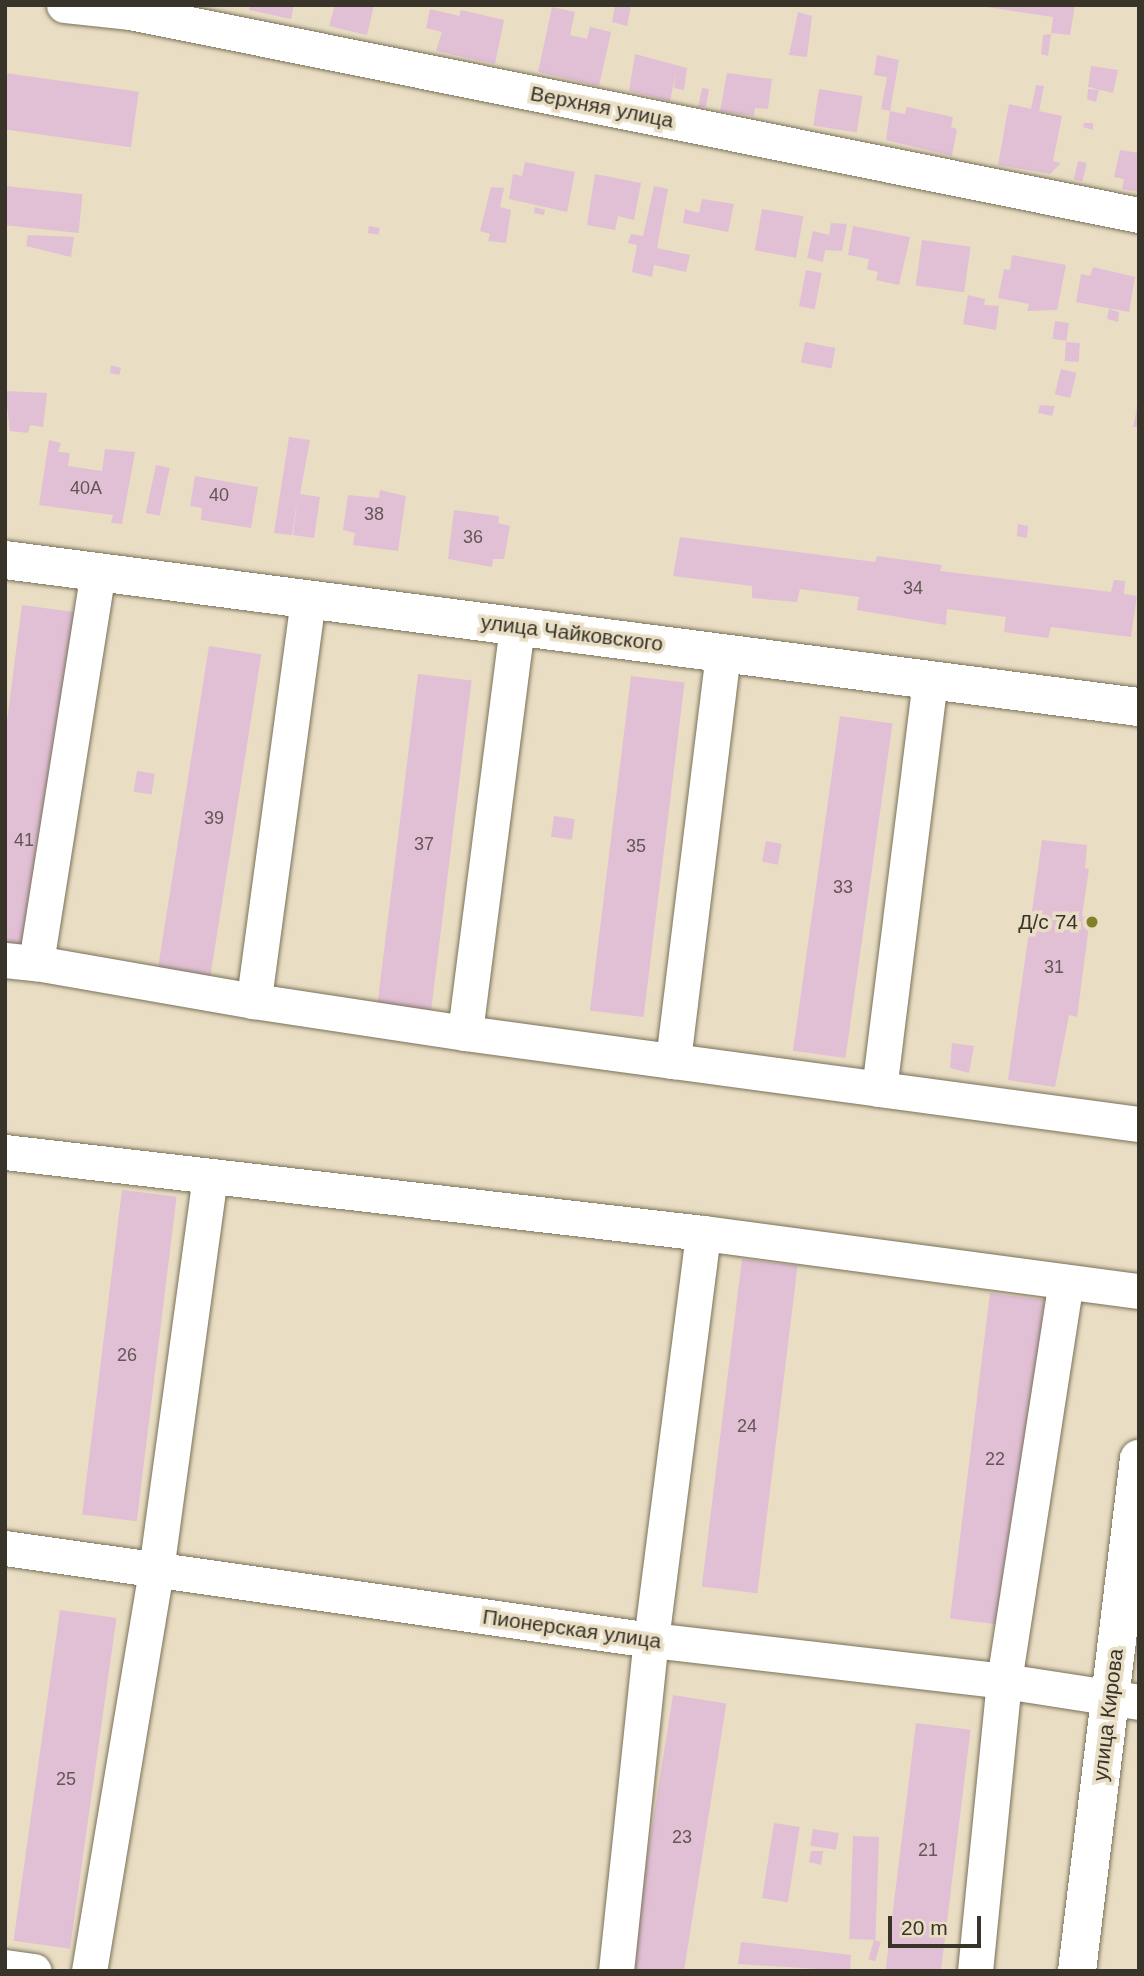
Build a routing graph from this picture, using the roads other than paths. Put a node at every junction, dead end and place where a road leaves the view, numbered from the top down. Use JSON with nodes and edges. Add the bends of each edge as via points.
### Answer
{"nodes":[{"id":1,"x":64,"y":5,"type":"edge"},
{"id":2,"x":1139,"y":215,"type":"edge"},
{"id":3,"x":5,"y":560,"type":"edge"},
{"id":4,"x":98,"y":572,"type":"junction"},
{"id":5,"x":308,"y":599,"type":"junction"},
{"id":6,"x":517,"y":626,"type":"junction"},
{"id":7,"x":723,"y":653,"type":"junction"},
{"id":8,"x":930,"y":680,"type":"junction"},
{"id":9,"x":1139,"y":707,"type":"edge"},
{"id":10,"x":21,"y":962,"type":"edge"},
{"id":11,"x":254,"y":1001,"type":"junction"},
{"id":12,"x":465,"y":1033,"type":"junction"},
{"id":13,"x":673,"y":1061,"type":"junction"},
{"id":14,"x":879,"y":1089,"type":"junction"},
{"id":15,"x":1139,"y":1124,"type":"edge"},
{"id":16,"x":5,"y":1152,"type":"edge"},
{"id":17,"x":210,"y":1178,"type":"junction"},
{"id":18,"x":704,"y":1233,"type":"junction"},
{"id":19,"x":1066,"y":1282,"type":"junction"},
{"id":20,"x":1139,"y":1291,"type":"edge"},
{"id":21,"x":1139,"y":1459,"type":"edge"},
{"id":22,"x":5,"y":1548,"type":"edge"},
{"id":23,"x":156,"y":1570,"type":"junction"},
{"id":24,"x":651,"y":1640,"type":"junction"},
{"id":25,"x":1004,"y":1681,"type":"junction"},
{"id":26,"x":1124,"y":1699,"type":"edge"},
{"id":27,"x":5,"y":1967,"type":"edge"},
{"id":28,"x":34,"y":1971,"type":"edge"},
{"id":29,"x":89,"y":1971,"type":"edge"},
{"id":30,"x":616,"y":1971,"type":"edge"},
{"id":31,"x":975,"y":1971,"type":"edge"},
{"id":32,"x":1077,"y":1971,"type":"edge"}],
"edges":[{"from":1,"to":2,"type":"street","name":"Верхняя улица","via":[[130,12]]},
{"from":3,"to":4,"type":"main road","name":"улица Чайковского"},
{"from":4,"to":5,"type":"main road","name":"улица Чайковского"},
{"from":4,"to":10,"type":"street"},
{"from":5,"to":6,"type":"main road","name":"улица Чайковского"},
{"from":5,"to":11,"type":"street"},
{"from":6,"to":7,"type":"main road","name":"улица Чайковского"},
{"from":6,"to":12,"type":"street"},
{"from":7,"to":8,"type":"main road","name":"улица Чайковского"},
{"from":7,"to":13,"type":"street"},
{"from":8,"to":9,"type":"main road","name":"улица Чайковского"},
{"from":8,"to":14,"type":"street"},
{"from":10,"to":11,"type":"street"},
{"from":11,"to":12,"type":"street"},
{"from":12,"to":13,"type":"street"},
{"from":13,"to":14,"type":"street"},
{"from":14,"to":15,"type":"street"},
{"from":16,"to":17,"type":"street"},
{"from":17,"to":18,"type":"street"},
{"from":17,"to":23,"type":"street"},
{"from":18,"to":19,"type":"street"},
{"from":18,"to":24,"type":"street"},
{"from":19,"to":20,"type":"street"},
{"from":19,"to":25,"type":"street"},
{"from":21,"to":26,"type":"main road","name":"улица Кирова"},
{"from":22,"to":23,"type":"street","name":"Пионерская улица"},
{"from":23,"to":24,"type":"street","name":"Пионерская улица"},
{"from":23,"to":29,"type":"street"},
{"from":24,"to":25,"type":"street","name":"Пионерская улица"},
{"from":24,"to":30,"type":"street"},
{"from":25,"to":26,"type":"street","name":"Пионерская улица"},
{"from":25,"to":31,"type":"street"},
{"from":26,"to":32,"type":"main road","name":"улица Кирова"},
{"from":27,"to":28,"type":"street"}]}
